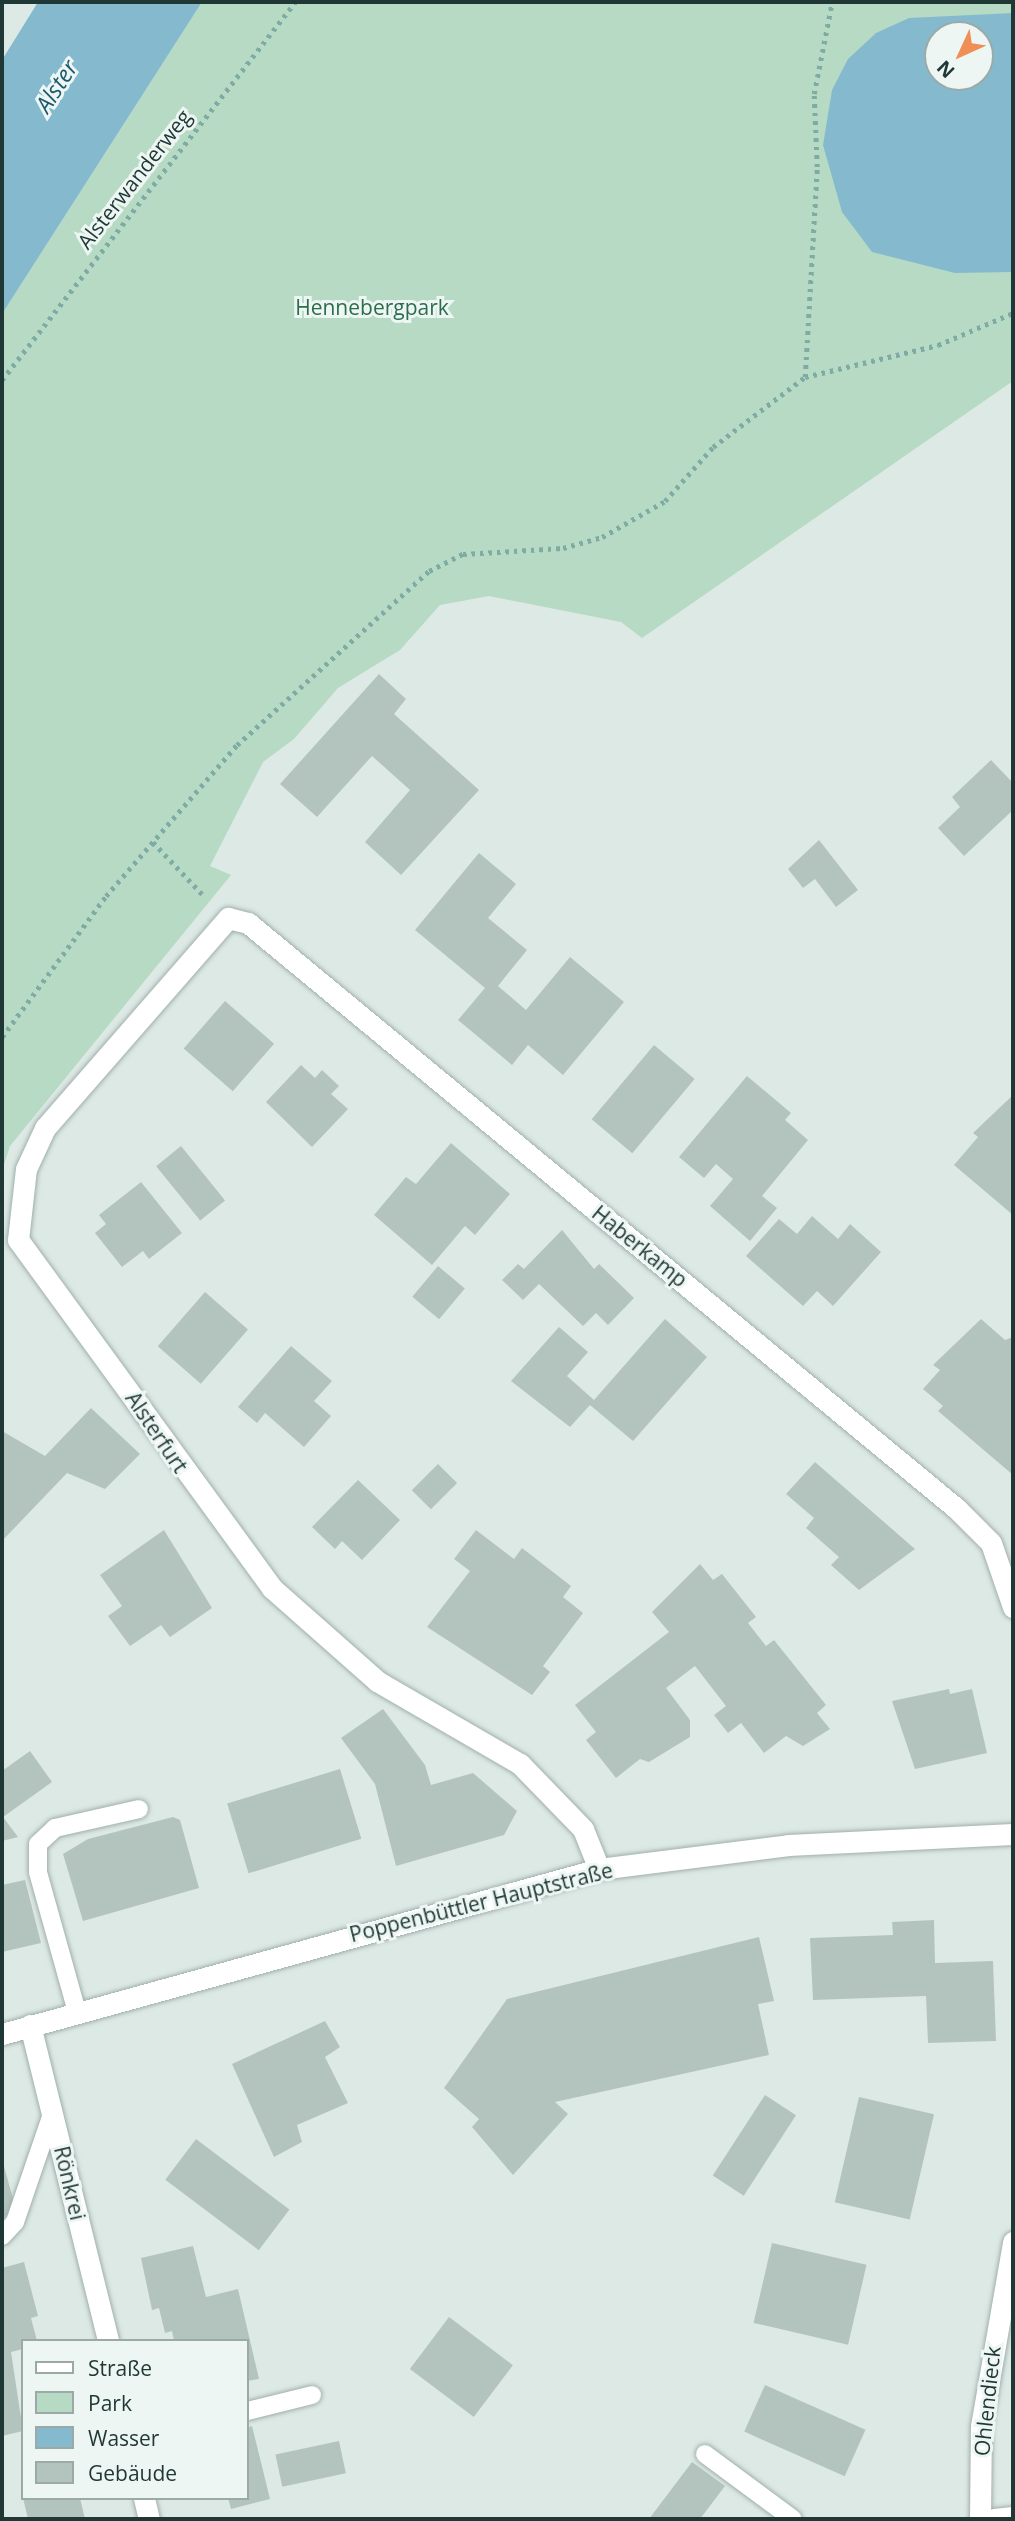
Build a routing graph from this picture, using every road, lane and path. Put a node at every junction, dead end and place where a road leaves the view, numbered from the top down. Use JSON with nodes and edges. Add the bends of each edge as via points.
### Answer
{"nodes":[{"id":1,"x":295,"y":2,"type":"edge"},
{"id":2,"x":832,"y":2,"type":"edge"},
{"id":3,"x":1013,"y":313,"type":"edge"},
{"id":4,"x":805,"y":377,"type":"junction"},
{"id":5,"x":2,"y":380,"type":"edge"},
{"id":6,"x":153,"y":842,"type":"junction"},
{"id":7,"x":208,"y":900,"type":"dead end"},
{"id":8,"x":228,"y":918,"type":"joint"},
{"id":9,"x":2,"y":1037,"type":"edge"},
{"id":10,"x":1013,"y":1607,"type":"edge"},
{"id":11,"x":139,"y":1809,"type":"dead end"},
{"id":12,"x":1013,"y":1834,"type":"edge"},
{"id":13,"x":599,"y":1869,"type":"junction"},
{"id":14,"x":77,"y":2012,"type":"junction"},
{"id":15,"x":30,"y":2025,"type":"junction"},
{"id":16,"x":2,"y":2034,"type":"edge"},
{"id":17,"x":53,"y":2111,"type":"junction"},
{"id":18,"x":2,"y":2235,"type":"edge"},
{"id":19,"x":1013,"y":2242,"type":"edge"},
{"id":20,"x":108,"y":2339,"type":"edge"},
{"id":21,"x":312,"y":2395,"type":"dead end"},
{"id":22,"x":248,"y":2411,"type":"edge"},
{"id":23,"x":705,"y":2454,"type":"dead end"},
{"id":24,"x":144,"y":2500,"type":"edge"},
{"id":25,"x":1013,"y":2517,"type":"edge"},
{"id":26,"x":149,"y":2519,"type":"edge"},
{"id":27,"x":793,"y":2519,"type":"edge"},
{"id":28,"x":980,"y":2519,"type":"edge"},
{"id":29,"x":994,"y":2519,"type":"edge"}],
"edges":[{"from":1,"to":5,"type":"path","name":"Alsterwanderweg"},
{"from":2,"to":4,"type":"path","via":[[814,94],[817,167]]},
{"from":3,"to":4,"type":"path","via":[[938,345]]},
{"from":4,"to":6,"type":"path","via":[[713,447],[665,500],[602,537],[564,548],[463,554],[429,571],[237,744]]},
{"from":6,"to":7,"type":"path"},
{"from":6,"to":9,"type":"path"},
{"from":8,"to":10,"type":"street","name":"Haberkamp","via":[[248,923],[956,1508],[991,1543]]},
{"from":8,"to":13,"type":"street","name":"Alsterfurt","via":[[45,1128],[26,1169],[19,1240],[272,1588],[377,1681],[520,1764],[583,1829]]},
{"from":11,"to":14,"type":"lane","via":[[55,1828],[38,1844],[38,1872]]},
{"from":12,"to":13,"type":"street","name":"Poppenbüttler Hauptstraße","via":[[788,1846]]},
{"from":13,"to":14,"type":"street","name":"Poppenbüttler Hauptstraße"},
{"from":14,"to":15,"type":"street","name":"Poppenbüttler Hauptstraße"},
{"from":15,"to":16,"type":"street","name":"Poppenbüttler Hauptstraße"},
{"from":15,"to":17,"type":"street","name":"Rönkrei"},
{"from":17,"to":18,"type":"lane","via":[[15,2222]]},
{"from":17,"to":20,"type":"street","name":"Rönkrei"},
{"from":19,"to":28,"type":"street","name":"Ohlendieck","via":[[981,2426]]},
{"from":21,"to":22,"type":"lane"},
{"from":23,"to":27,"type":"lane"},
{"from":24,"to":26,"type":"street"},
{"from":25,"to":29,"type":"street"}]}
